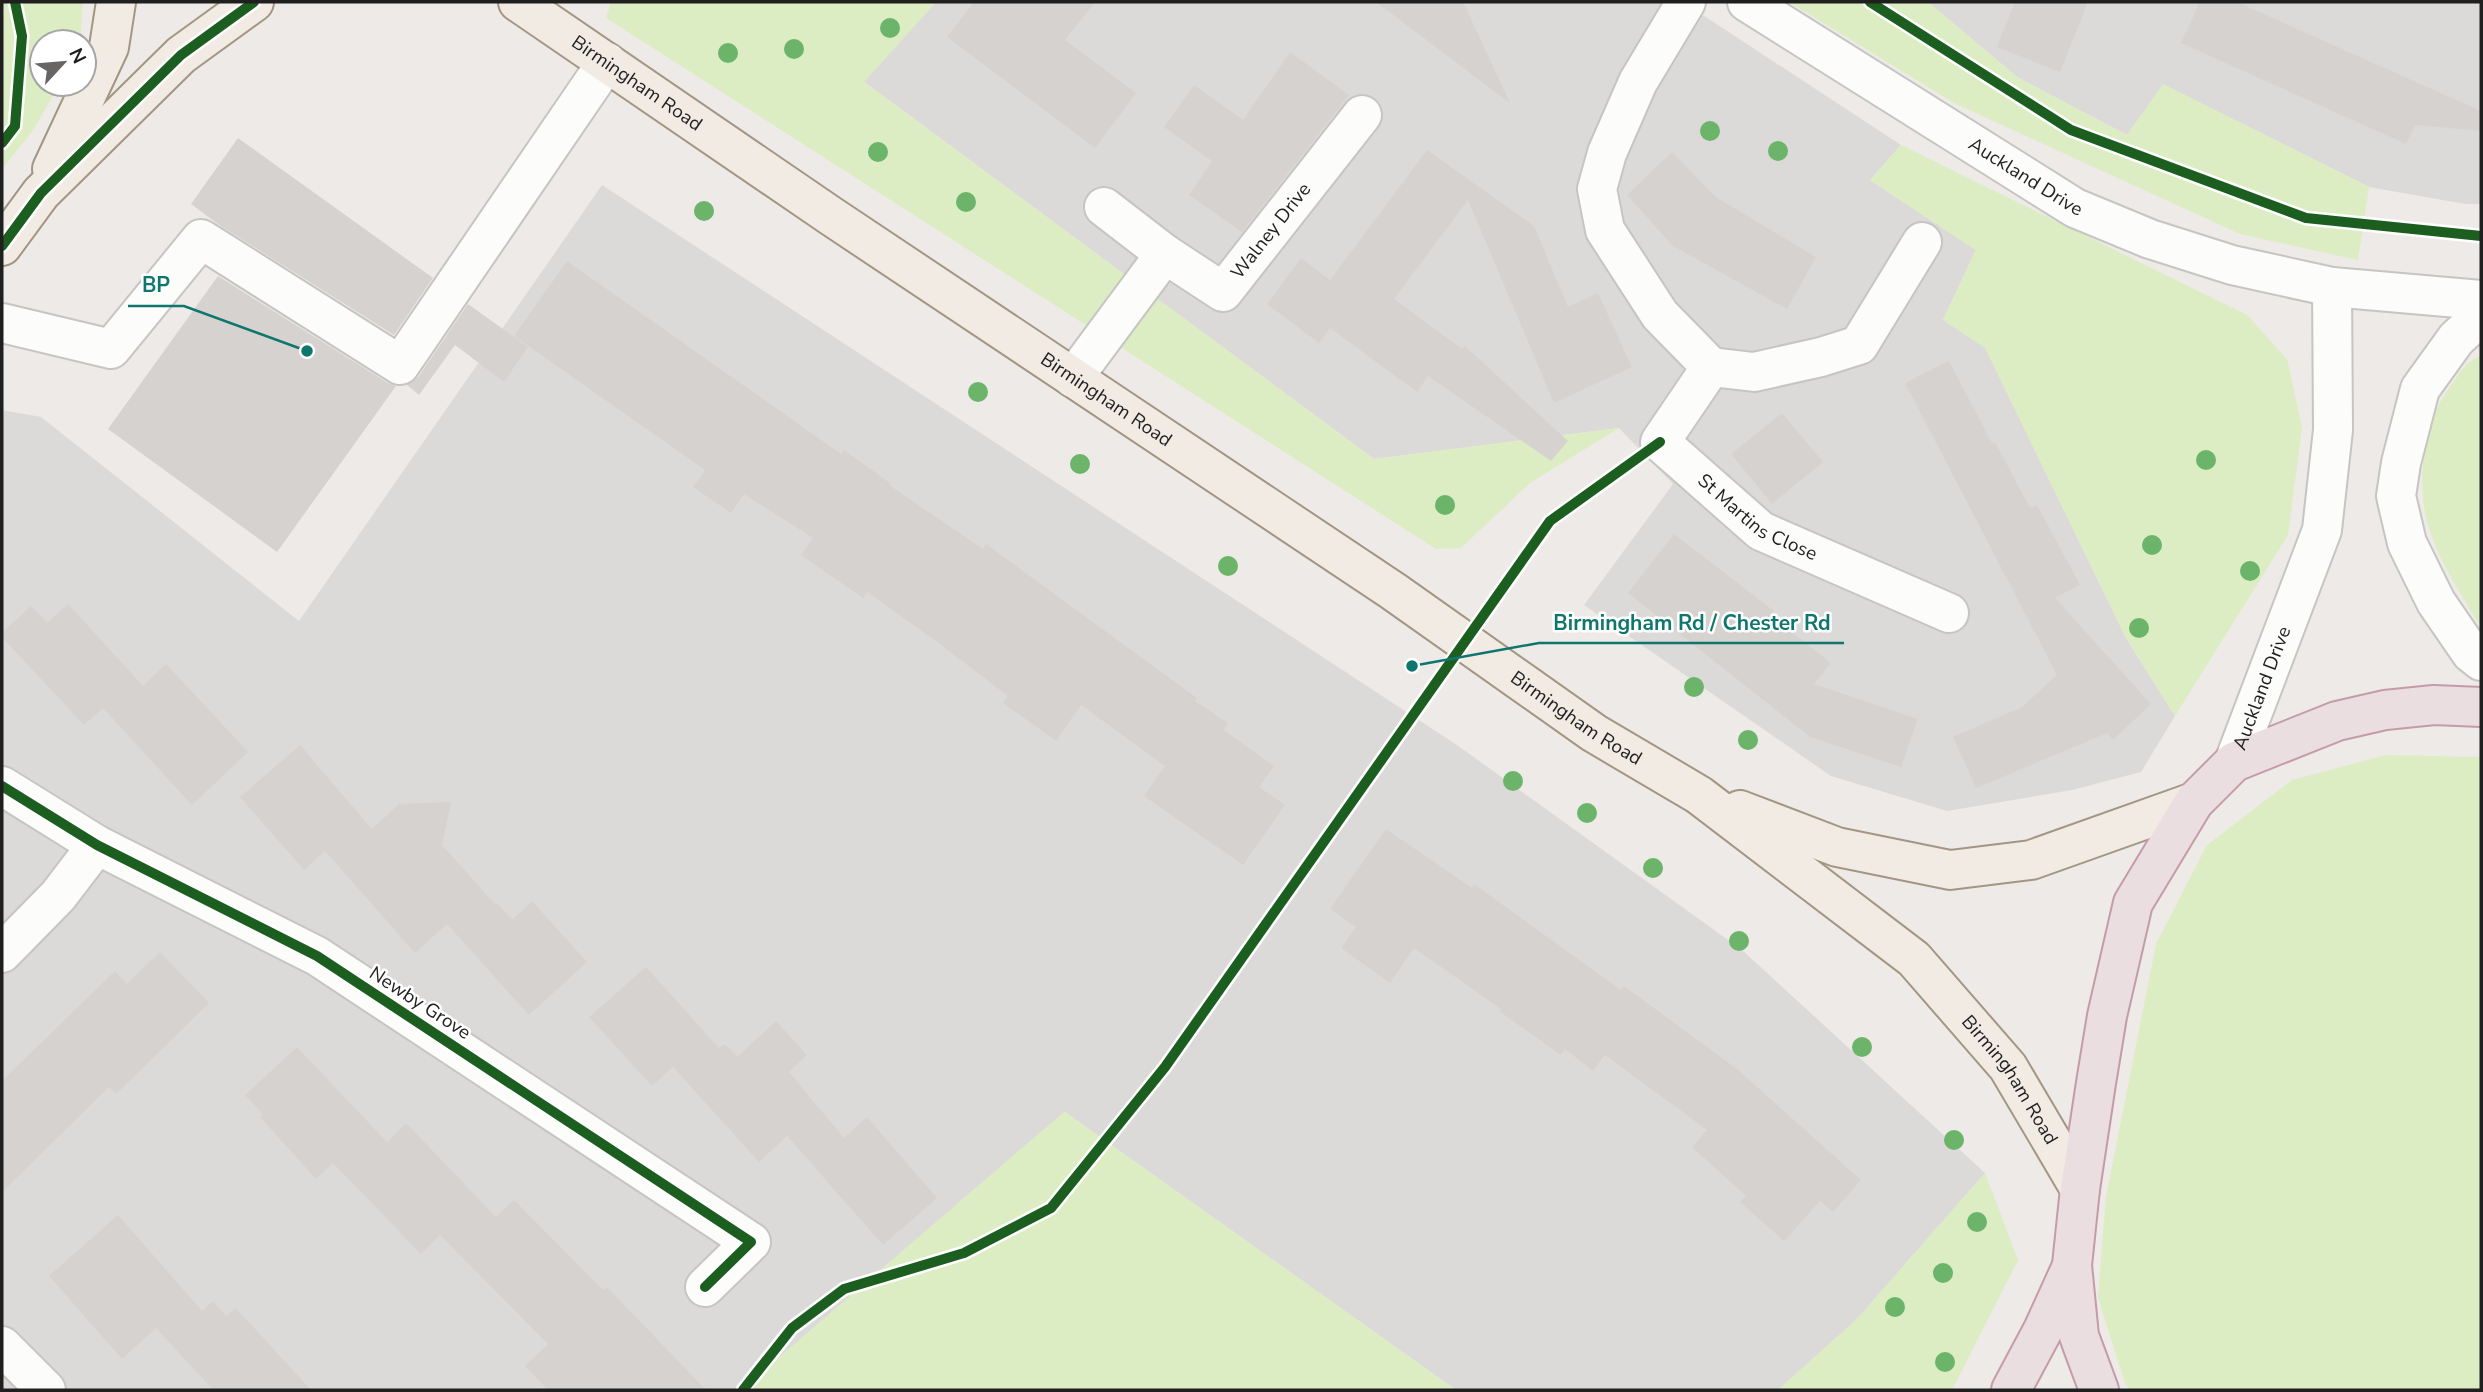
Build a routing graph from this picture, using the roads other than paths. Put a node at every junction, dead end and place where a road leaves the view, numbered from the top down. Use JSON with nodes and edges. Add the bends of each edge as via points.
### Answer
{"nodes":[{"id":1,"x":116,"y":2,"type":"edge"},
{"id":2,"x":254,"y":2,"type":"edge"},
{"id":3,"x":518,"y":2,"type":"edge"},
{"id":4,"x":1686,"y":2,"type":"edge"},
{"id":5,"x":1747,"y":2,"type":"edge"},
{"id":6,"x":607,"y":62,"type":"junction"},
{"id":7,"x":1362,"y":115,"type":"dead end"},
{"id":8,"x":41,"y":193,"type":"junction"},
{"id":9,"x":1104,"y":207,"type":"dead end"},
{"id":10,"x":1922,"y":242,"type":"dead end"},
{"id":11,"x":2,"y":246,"type":"edge"},
{"id":12,"x":1165,"y":254,"type":"junction"},
{"id":13,"x":2332,"y":287,"type":"junction"},
{"id":14,"x":2481,"y":300,"type":"edge"},
{"id":15,"x":2481,"y":316,"type":"edge"},
{"id":16,"x":2,"y":323,"type":"edge"},
{"id":17,"x":1712,"y":368,"type":"junction"},
{"id":18,"x":1073,"y":378,"type":"junction"},
{"id":19,"x":1950,"y":613,"type":"dead end"},
{"id":20,"x":2481,"y":662,"type":"edge"},
{"id":21,"x":2481,"y":707,"type":"edge"},
{"id":22,"x":2234,"y":762,"type":"junction"},
{"id":23,"x":2,"y":786,"type":"edge"},
{"id":24,"x":1699,"y":794,"type":"junction"},
{"id":25,"x":2194,"y":802,"type":"junction"},
{"id":26,"x":97,"y":845,"type":"junction"},
{"id":27,"x":2,"y":953,"type":"edge"},
{"id":28,"x":2080,"y":1189,"type":"junction"},
{"id":29,"x":2072,"y":1265,"type":"junction"},
{"id":30,"x":705,"y":1287,"type":"dead end"},
{"id":31,"x":2,"y":1346,"type":"edge"},
{"id":32,"x":46,"y":1390,"type":"edge"},
{"id":33,"x":2011,"y":1390,"type":"edge"},
{"id":34,"x":2099,"y":1390,"type":"edge"}],
"edges":[{"from":1,"to":8,"type":"main road","via":[[108,47]]},
{"from":2,"to":8,"type":"main road","via":[[181,55]]},
{"from":3,"to":6,"type":"main road","name":"Birmingham Road"},
{"from":4,"to":17,"type":"street","via":[[1638,82],[1607,153],[1597,189],[1605,230],[1660,315]]},
{"from":5,"to":13,"type":"street","name":"Auckland Drive","via":[[2076,208],[2150,239],[2232,265]]},
{"from":6,"to":16,"type":"street","via":[[400,365],[201,239],[111,349]]},
{"from":6,"to":18,"type":"main road","name":"Birmingham Road"},
{"from":7,"to":12,"type":"street","name":"Walney Drive","via":[[1223,292]]},
{"from":8,"to":11,"type":"main road"},
{"from":9,"to":12,"type":"street","name":"Walney Drive"},
{"from":10,"to":17,"type":"street","via":[[1859,345],[1754,372]]},
{"from":12,"to":18,"type":"street"},
{"from":13,"to":14,"type":"street","name":"Auckland Drive"},
{"from":13,"to":22,"type":"street","name":"Auckland Drive","via":[[2333,430],[2322,530]]},
{"from":15,"to":20,"type":"street","via":[[2456,339],[2420,389],[2396,496],[2407,543],[2436,602]]},
{"from":17,"to":19,"type":"street","name":"St Martins Close","via":[[1660,442],[1762,531]]},
{"from":18,"to":24,"type":"main road","name":"Birmingham Road","via":[[1393,591],[1594,733]]},
{"from":21,"to":22,"type":"highway","via":[[2385,710],[2337,721]]},
{"from":22,"to":25,"type":"highway"},
{"from":23,"to":26,"type":"street","name":"Newby Grove"},
{"from":24,"to":25,"type":"main road","name":"Birmingham Road","via":[[1837,847],[1950,870],[2031,860]]},
{"from":24,"to":28,"type":"main road","name":"Birmingham Road","via":[[1914,959],[2008,1067]]},
{"from":25,"to":28,"type":"highway","via":[[2133,903],[2107,1016]]},
{"from":26,"to":27,"type":"street","via":[[58,896]]},
{"from":26,"to":30,"type":"street","name":"Newby Grove","via":[[317,956],[751,1242]]},
{"from":28,"to":29,"type":"highway"},
{"from":29,"to":33,"type":"highway"},
{"from":29,"to":34,"type":"highway","via":[[2079,1336]]},
{"from":31,"to":32,"type":"street"}]}
